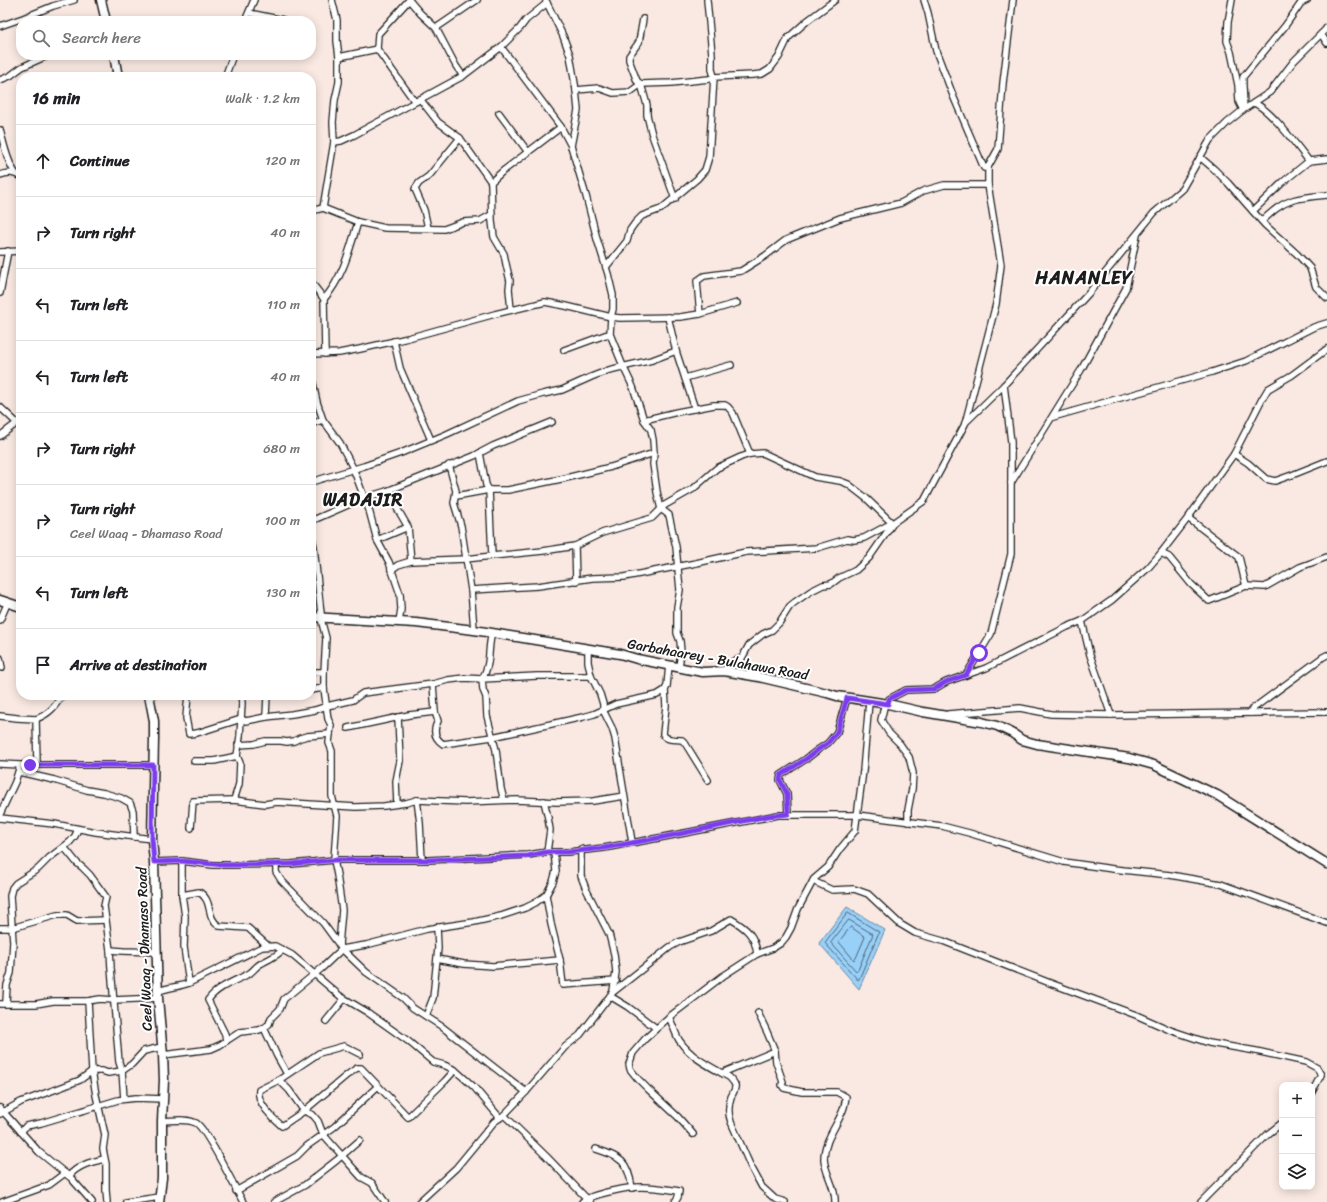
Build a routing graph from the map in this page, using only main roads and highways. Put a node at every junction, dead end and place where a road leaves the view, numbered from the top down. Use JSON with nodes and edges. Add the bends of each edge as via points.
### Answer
{"nodes":[{"id":1,"x":101,"y":0,"type":"edge"},
{"id":2,"x":105,"y":16,"type":"edge"},
{"id":3,"x":115,"y":60,"type":"edge"},
{"id":4,"x":117,"y":72,"type":"edge"},
{"id":5,"x":4,"y":601,"type":"edge"},
{"id":6,"x":16,"y":605,"type":"edge"},
{"id":7,"x":316,"y":617,"type":"edge"},
{"id":8,"x":150,"y":700,"type":"edge"},
{"id":9,"x":1327,"y":864,"type":"edge"},
{"id":10,"x":160,"y":1200,"type":"edge"}],
"edges":[{"from":1,"to":2,"type":"main road"},
{"from":3,"to":4,"type":"main road"},
{"from":5,"to":6,"type":"main road"},
{"from":7,"to":9,"type":"main road","name":"Garbahaarey - Bulahawa Road","via":[[399,622],[474,630],[620,654],[703,672],[724,671],[847,698],[997,726],[1022,740],[1037,744],[1154,764],[1217,795]]},
{"from":8,"to":10,"type":"main road","name":"Ceel Waaq - Dhamaso Road","via":[[154,721],[152,839],[164,1080]]}]}
